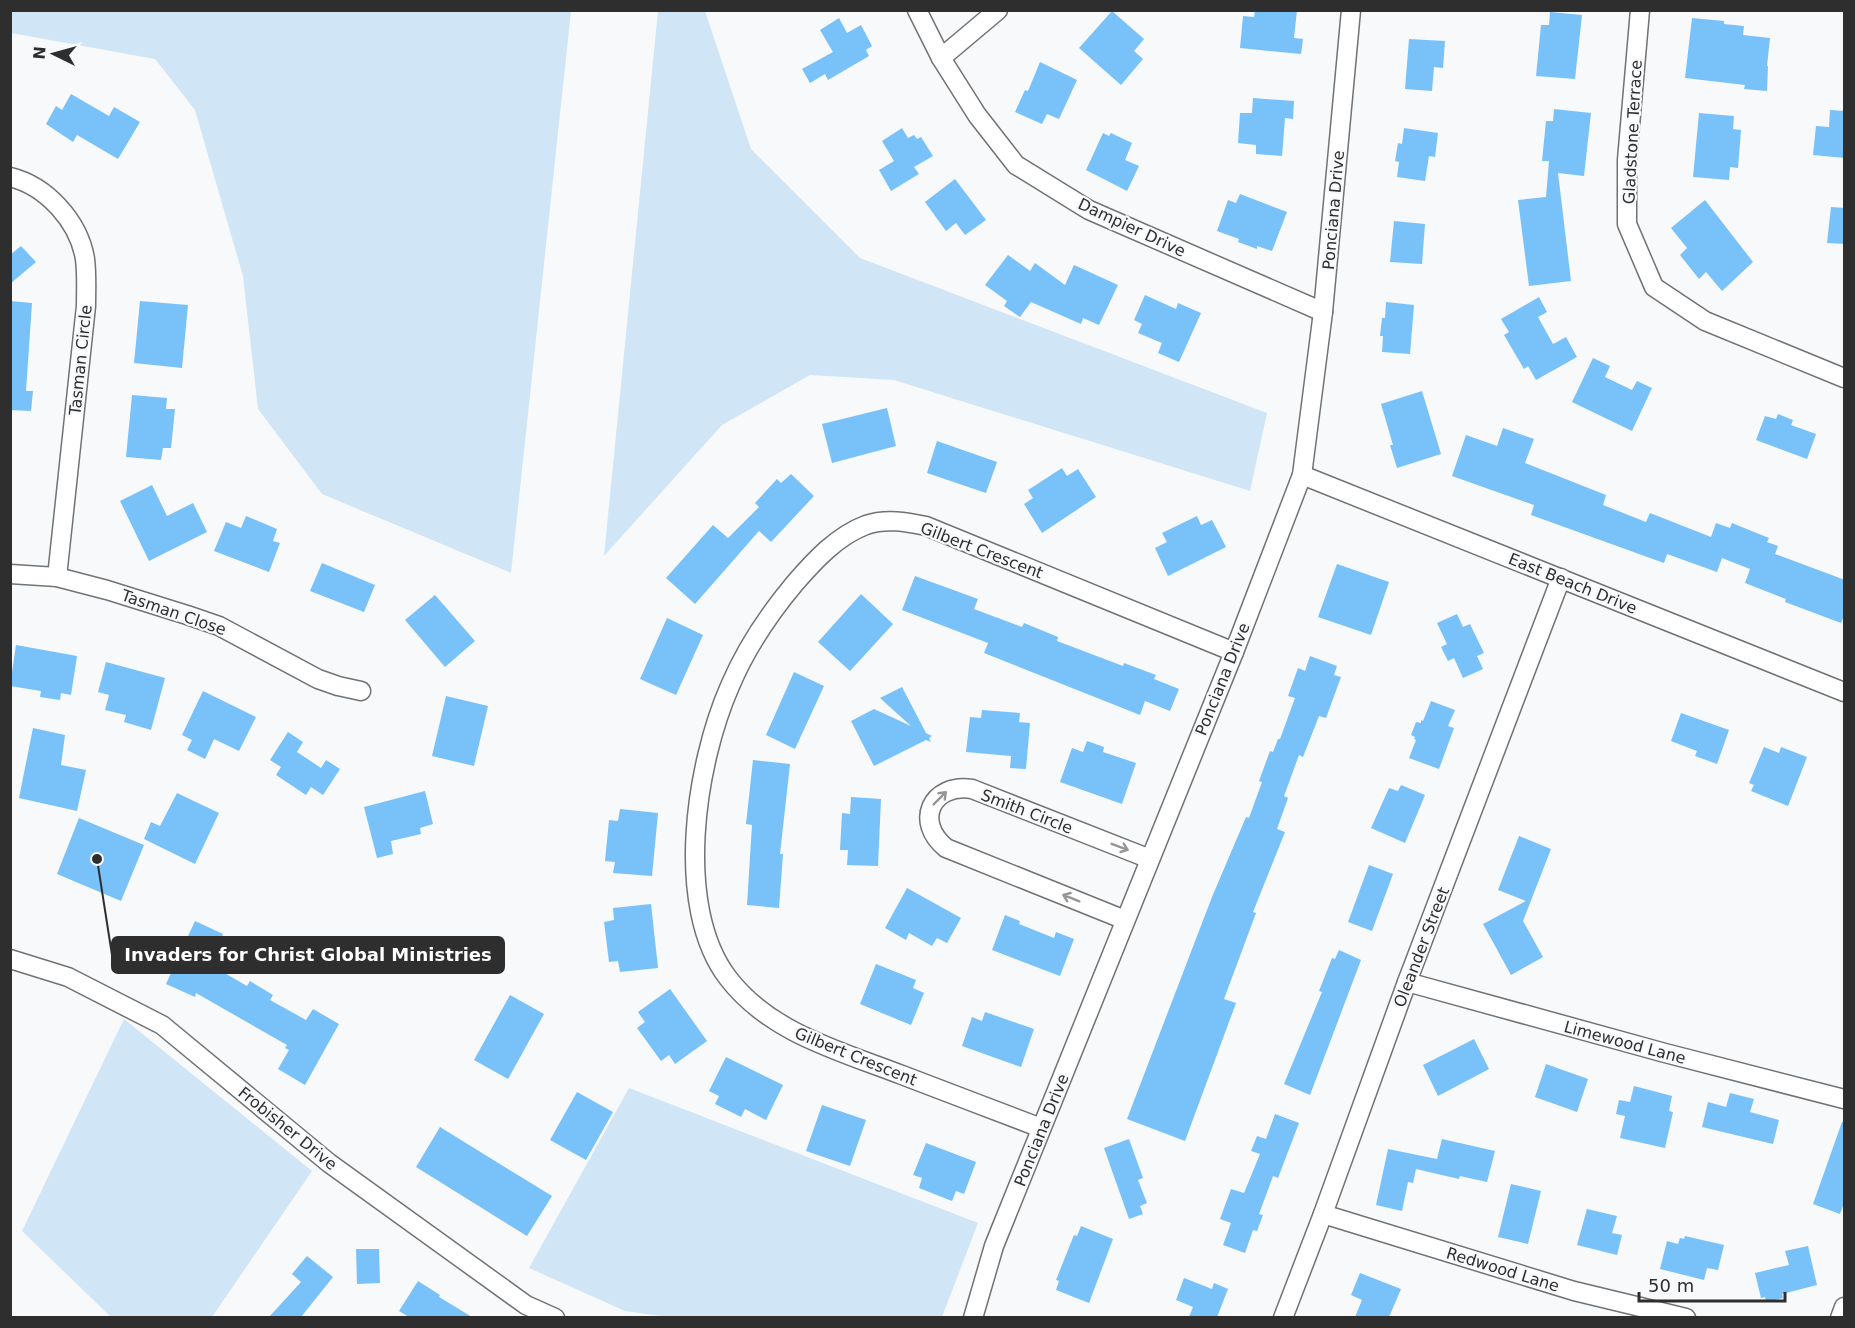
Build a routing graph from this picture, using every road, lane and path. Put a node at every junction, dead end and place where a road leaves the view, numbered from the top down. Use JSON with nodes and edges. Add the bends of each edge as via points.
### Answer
{"nodes":[{"id":1,"x":917,"y":10,"type":"edge"},
{"id":2,"x":998,"y":10,"type":"edge"},
{"id":3,"x":1351,"y":10,"type":"edge"},
{"id":4,"x":1640,"y":10,"type":"edge"},
{"id":5,"x":941,"y":58,"type":"junction"},
{"id":6,"x":10,"y":177,"type":"edge"},
{"id":7,"x":1323,"y":312,"type":"junction"},
{"id":8,"x":1845,"y":378,"type":"edge"},
{"id":9,"x":1302,"y":475,"type":"junction"},
{"id":10,"x":10,"y":574,"type":"edge"},
{"id":11,"x":57,"y":577,"type":"junction"},
{"id":12,"x":1561,"y":578,"type":"junction"},
{"id":13,"x":1234,"y":652,"type":"junction"},
{"id":14,"x":361,"y":691,"type":"dead end"},
{"id":15,"x":1845,"y":692,"type":"edge"},
{"id":16,"x":1150,"y":859,"type":"junction"},
{"id":17,"x":1125,"y":920,"type":"junction"},
{"id":18,"x":10,"y":959,"type":"edge"},
{"id":19,"x":1407,"y":982,"type":"junction"},
{"id":20,"x":1845,"y":1099,"type":"edge"},
{"id":21,"x":1041,"y":1128,"type":"junction"},
{"id":22,"x":1323,"y":1214,"type":"junction"},
{"id":23,"x":1845,"y":1306,"type":"edge"},
{"id":24,"x":522,"y":1311,"type":"edge"},
{"id":25,"x":555,"y":1317,"type":"edge"},
{"id":26,"x":973,"y":1317,"type":"edge"},
{"id":27,"x":1283,"y":1317,"type":"edge"},
{"id":28,"x":1686,"y":1317,"type":"edge"},
{"id":29,"x":1840,"y":1317,"type":"edge"}],
"edges":[{"from":1,"to":5,"type":"street","name":"Dampier Drive"},
{"from":2,"to":5,"type":"street"},
{"from":3,"to":7,"type":"street","name":"Ponciana Drive"},
{"from":4,"to":8,"type":"street","name":"Gladstone Terrace","via":[[1627,160],[1627,224],[1654,287],[1705,321]]},
{"from":5,"to":7,"type":"street","name":"Dampier Drive","via":[[977,115],[1016,165],[1089,210]]},
{"from":6,"to":11,"type":"street","name":"Tasman Circle","via":[[34,185],[52,200],[78,238],[85,257],[86,306]]},
{"from":7,"to":9,"type":"street","name":"Ponciana Drive"},
{"from":9,"to":12,"type":"street","name":"East Beach Drive"},
{"from":9,"to":13,"type":"street","name":"Ponciana Drive"},
{"from":10,"to":11,"type":"street","name":"Tasman Close"},
{"from":11,"to":14,"type":"street","name":"Tasman Close","via":[[219,626],[307,674],[338,687]]},
{"from":12,"to":15,"type":"street","name":"East Beach Drive"},
{"from":12,"to":19,"type":"street","name":"Oleander Street"},
{"from":13,"to":16,"type":"street","name":"Ponciana Drive"},
{"from":13,"to":21,"type":"street","name":"Gilbert Crescent","via":[[926,526],[894,521],[868,524],[846,534],[821,554],[761,628],[730,686],[704,767],[695,872],[704,929],[715,958],[729,978],[747,999],[792,1032]]},
{"from":16,"to":17,"type":"street","name":"Ponciana Drive"},
{"from":17,"to":16,"type":"street","name":"Smith Circle","one_way":true,"via":[[946,848],[931,832],[931,808],[947,791],[959,787],[972,789]]},
{"from":17,"to":21,"type":"street","name":"Ponciana Drive"},
{"from":18,"to":24,"type":"street","name":"Frobisher Drive","via":[[68,977],[162,1024],[329,1163]]},
{"from":19,"to":20,"type":"street","name":"Limewood Lane"},
{"from":19,"to":22,"type":"street","name":"Oleander Street"},
{"from":21,"to":26,"type":"street","name":"Ponciana Drive","via":[[994,1246]]},
{"from":22,"to":27,"type":"street","name":"Oleander Street"},
{"from":22,"to":28,"type":"street","name":"Redwood Lane","via":[[1574,1291]]},
{"from":23,"to":29,"type":"street"},
{"from":24,"to":25,"type":"street","name":"Frobisher Drive"}]}
